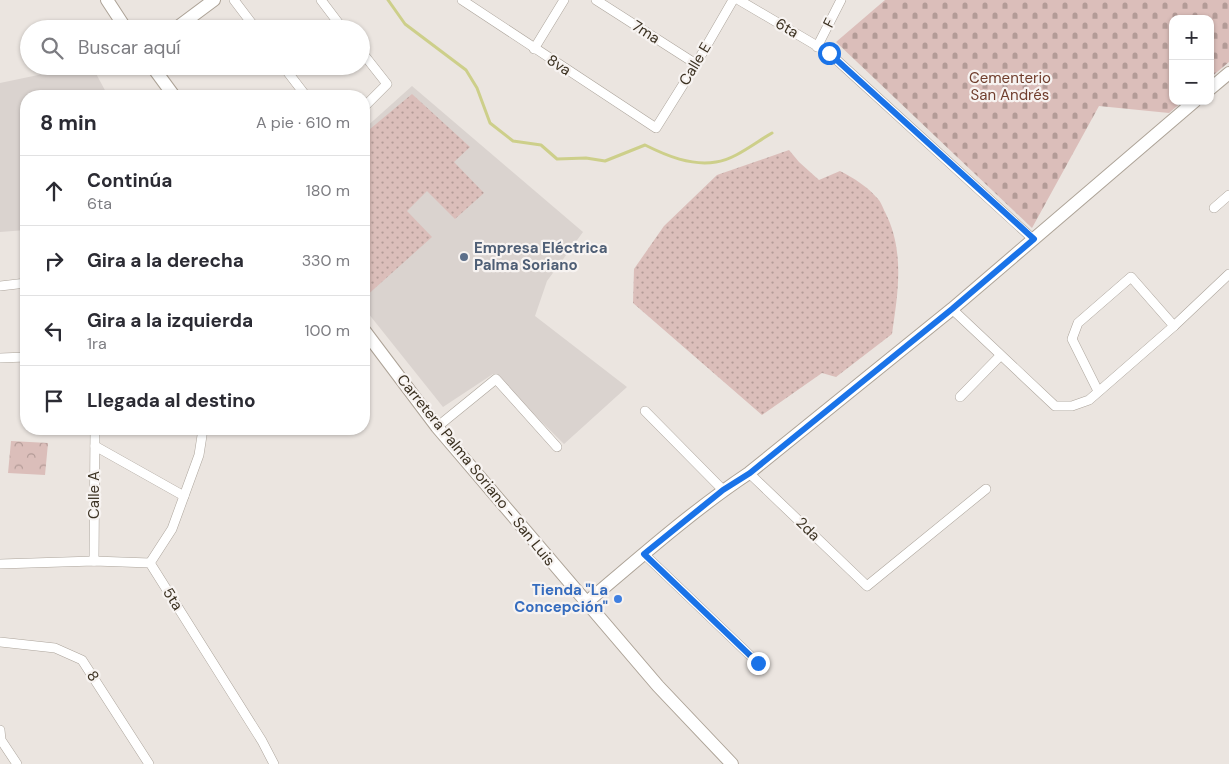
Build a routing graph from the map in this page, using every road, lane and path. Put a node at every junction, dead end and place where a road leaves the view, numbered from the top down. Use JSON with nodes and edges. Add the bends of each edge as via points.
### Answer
{"nodes":[{"id":1,"x":107,"y":0,"type":"edge"},
{"id":2,"x":214,"y":0,"type":"edge"},
{"id":3,"x":234,"y":0,"type":"edge"},
{"id":4,"x":321,"y":0,"type":"edge"},
{"id":5,"x":462,"y":0,"type":"edge"},
{"id":6,"x":564,"y":0,"type":"edge"},
{"id":7,"x":596,"y":0,"type":"edge"},
{"id":8,"x":733,"y":0,"type":"edge"},
{"id":9,"x":739,"y":0,"type":"edge"},
{"id":10,"x":840,"y":0,"type":"edge"},
{"id":11,"x":120,"y":20,"type":"edge"},
{"id":12,"x":187,"y":20,"type":"edge"},
{"id":13,"x":249,"y":20,"type":"edge"},
{"id":14,"x":337,"y":20,"type":"edge"},
{"id":15,"x":817,"y":47,"type":"junction"},
{"id":16,"x":534,"y":49,"type":"junction"},
{"id":17,"x":370,"y":62,"type":"edge"},
{"id":18,"x":696,"y":64,"type":"junction"},
{"id":19,"x":1229,"y":73,"type":"edge"},
{"id":20,"x":159,"y":75,"type":"edge"},
{"id":21,"x":291,"y":75,"type":"edge"},
{"id":22,"x":1214,"y":86,"type":"edge"},
{"id":23,"x":170,"y":90,"type":"edge"},
{"id":24,"x":302,"y":90,"type":"edge"},
{"id":25,"x":370,"y":101,"type":"edge"},
{"id":26,"x":1191,"y":105,"type":"edge"},
{"id":27,"x":656,"y":128,"type":"joint"},
{"id":28,"x":1229,"y":195,"type":"edge"},
{"id":29,"x":1214,"y":208,"type":"dead end"},
{"id":30,"x":1034,"y":239,"type":"junction"},
{"id":31,"x":1229,"y":274,"type":"edge"},
{"id":32,"x":20,"y":284,"type":"edge"},
{"id":33,"x":0,"y":286,"type":"edge"},
{"id":34,"x":952,"y":309,"type":"junction"},
{"id":35,"x":1174,"y":326,"type":"junction"},
{"id":36,"x":370,"y":338,"type":"edge"},
{"id":37,"x":1000,"y":356,"type":"junction"},
{"id":38,"x":20,"y":357,"type":"edge"},
{"id":39,"x":0,"y":358,"type":"edge"},
{"id":40,"x":1098,"y":392,"type":"junction"},
{"id":41,"x":960,"y":397,"type":"dead end"},
{"id":42,"x":645,"y":411,"type":"dead end"},
{"id":43,"x":437,"y":428,"type":"junction"},
{"id":44,"x":95,"y":435,"type":"edge"},
{"id":45,"x":203,"y":435,"type":"edge"},
{"id":46,"x":95,"y":446,"type":"junction"},
{"id":47,"x":557,"y":447,"type":"dead end"},
{"id":48,"x":750,"y":473,"type":"junction"},
{"id":49,"x":986,"y":489,"type":"dead end"},
{"id":50,"x":723,"y":490,"type":"junction"},
{"id":51,"x":184,"y":496,"type":"junction"},
{"id":52,"x":644,"y":554,"type":"junction"},
{"id":53,"x":94,"y":561,"type":"junction"},
{"id":54,"x":150,"y":563,"type":"junction"},
{"id":55,"x":0,"y":564,"type":"edge"},
{"id":56,"x":586,"y":603,"type":"junction"},
{"id":57,"x":0,"y":642,"type":"edge"},
{"id":58,"x":758,"y":663,"type":"dead end"},
{"id":59,"x":0,"y":730,"type":"edge"},
{"id":60,"x":17,"y":764,"type":"edge"},
{"id":61,"x":149,"y":764,"type":"edge"},
{"id":62,"x":274,"y":764,"type":"edge"},
{"id":63,"x":732,"y":764,"type":"edge"}],
"edges":[{"from":1,"to":11,"type":"street"},
{"from":2,"to":12,"type":"street"},
{"from":3,"to":13,"type":"street"},
{"from":4,"to":14,"type":"street"},
{"from":5,"to":16,"type":"street","name":"8va"},
{"from":6,"to":16,"type":"street"},
{"from":7,"to":18,"type":"street","name":"7ma"},
{"from":8,"to":18,"type":"street","name":"Calle E"},
{"from":9,"to":15,"type":"street","name":"6ta"},
{"from":10,"to":15,"type":"street","name":"F"},
{"from":15,"to":30,"type":"street","name":"6ta","via":[[829,53]]},
{"from":16,"to":27,"type":"street","name":"8va"},
{"from":17,"to":25,"type":"street","via":[[387,84]]},
{"from":18,"to":27,"type":"street","name":"Calle E"},
{"from":19,"to":22,"type":"street"},
{"from":20,"to":23,"type":"street"},
{"from":21,"to":24,"type":"street"},
{"from":26,"to":30,"type":"street"},
{"from":28,"to":29,"type":"street"},
{"from":30,"to":34,"type":"street"},
{"from":31,"to":35,"type":"street"},
{"from":32,"to":33,"type":"street"},
{"from":34,"to":37,"type":"street"},
{"from":34,"to":48,"type":"street"},
{"from":35,"to":40,"type":"street"},
{"from":35,"to":40,"type":"street","via":[[1131,277],[1078,323],[1072,340]]},
{"from":36,"to":43,"type":"street","name":"Carretera Palma Soriano - San Luis"},
{"from":37,"to":40,"type":"street","via":[[1055,406],[1072,406],[1089,400]]},
{"from":37,"to":41,"type":"street"},
{"from":38,"to":39,"type":"street"},
{"from":42,"to":50,"type":"street"},
{"from":43,"to":47,"type":"street","via":[[496,379]]},
{"from":43,"to":56,"type":"street","name":"Carretera Palma Soriano - San Luis"},
{"from":44,"to":46,"type":"street","name":"Calle A"},
{"from":45,"to":51,"type":"street"},
{"from":46,"to":51,"type":"street"},
{"from":46,"to":53,"type":"street","name":"Calle A"},
{"from":48,"to":49,"type":"street","name":"2da","via":[[868,586]]},
{"from":48,"to":50,"type":"street"},
{"from":50,"to":52,"type":"street"},
{"from":51,"to":54,"type":"street","via":[[172,529]]},
{"from":52,"to":56,"type":"street"},
{"from":52,"to":58,"type":"street"},
{"from":53,"to":54,"type":"street"},
{"from":53,"to":55,"type":"street"},
{"from":54,"to":62,"type":"street","name":"5ta"},
{"from":56,"to":63,"type":"street","name":"Carretera Palma Soriano - San Luis"},
{"from":57,"to":61,"type":"street","name":"8","via":[[55,648],[82,660]]},
{"from":59,"to":60,"type":"street","via":[[1,740]]}]}
